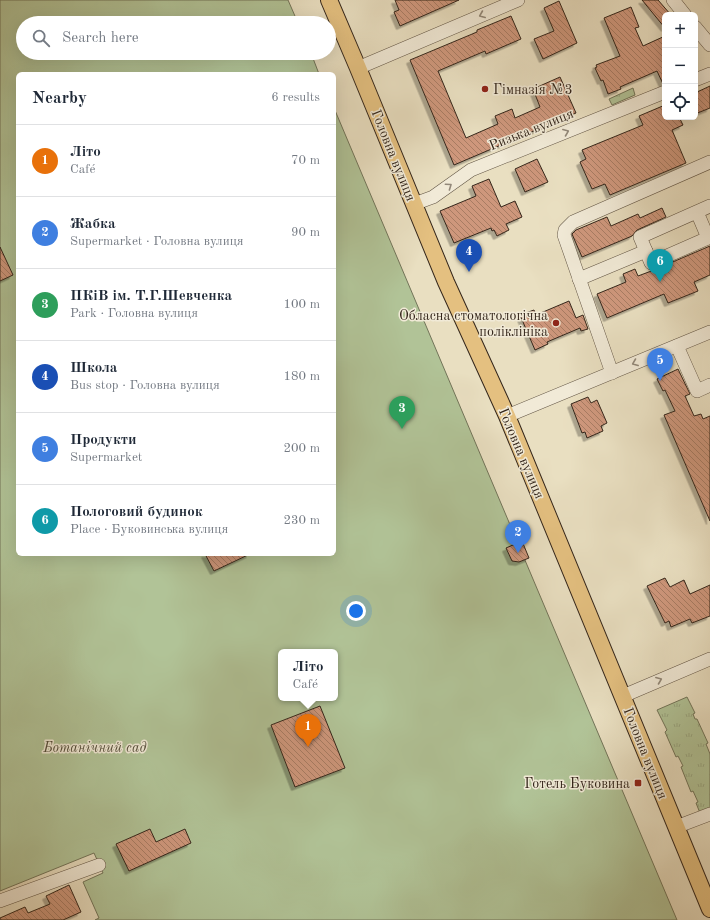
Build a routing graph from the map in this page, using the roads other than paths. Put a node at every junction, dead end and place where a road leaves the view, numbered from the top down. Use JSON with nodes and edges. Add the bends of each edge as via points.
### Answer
{"nodes":[{"id":1,"x":329,"y":0,"type":"edge"},
{"id":2,"x":518,"y":0,"type":"edge"},
{"id":3,"x":673,"y":0,"type":"edge"},
{"id":4,"x":683,"y":12,"type":"edge"},
{"id":5,"x":336,"y":16,"type":"edge"},
{"id":6,"x":336,"y":16,"type":"edge"},
{"id":7,"x":698,"y":31,"type":"edge"},
{"id":8,"x":710,"y":45,"type":"edge"},
{"id":9,"x":358,"y":68,"type":"junction"},
{"id":10,"x":710,"y":74,"type":"edge"},
{"id":11,"x":698,"y":79,"type":"edge"},
{"id":12,"x":662,"y":93,"type":"edge"},
{"id":13,"x":710,"y":162,"type":"edge"},
{"id":14,"x":414,"y":204,"type":"junction"},
{"id":15,"x":710,"y":206,"type":"edge"},
{"id":16,"x":697,"y":212,"type":"junction"},
{"id":17,"x":646,"y":251,"type":"junction"},
{"id":18,"x":579,"y":279,"type":"junction"},
{"id":19,"x":710,"y":332,"type":"edge"},
{"id":20,"x":677,"y":346,"type":"junction"},
{"id":21,"x":612,"y":373,"type":"junction"},
{"id":22,"x":710,"y":386,"type":"edge"},
{"id":23,"x":507,"y":416,"type":"junction"},
{"id":24,"x":710,"y":659,"type":"edge"},
{"id":25,"x":623,"y":696,"type":"junction"},
{"id":26,"x":710,"y":814,"type":"edge"},
{"id":27,"x":676,"y":827,"type":"junction"},
{"id":28,"x":100,"y":865,"type":"dead end"},
{"id":29,"x":0,"y":901,"type":"edge"},
{"id":30,"x":710,"y":906,"type":"edge"}],
"edges":[{"from":1,"to":5,"type":"main road","name":"Головна вулиця"},
{"from":2,"to":9,"type":"street","one_way":true},
{"from":3,"to":4,"type":"street"},
{"from":6,"to":9,"type":"main road","name":"Головна вулиця"},
{"from":7,"to":8,"type":"street"},
{"from":9,"to":14,"type":"main road","name":"Головна вулиця"},
{"from":10,"to":11,"type":"street"},
{"from":14,"to":12,"type":"street","name":"Ризька вулиця","one_way":true,"via":[[433,196],[471,170]]},
{"from":13,"to":18,"type":"street","via":[[573,222],[565,230],[564,235]]},
{"from":14,"to":23,"type":"main road","name":"Головна вулиця","via":[[446,282]]},
{"from":15,"to":16,"type":"street"},
{"from":16,"to":17,"type":"street","via":[[640,237]]},
{"from":16,"to":17,"type":"street","via":[[708,238],[651,263]]},
{"from":17,"to":18,"type":"street"},
{"from":18,"to":21,"type":"street"},
{"from":19,"to":20,"type":"street"},
{"from":20,"to":21,"type":"street","one_way":true},
{"from":20,"to":22,"type":"street","via":[[697,391]]},
{"from":21,"to":23,"type":"street"},
{"from":23,"to":25,"type":"main road","name":"Головна вулиця"},
{"from":25,"to":24,"type":"street","one_way":true},
{"from":25,"to":27,"type":"main road","name":"Головна вулиця"},
{"from":26,"to":27,"type":"street"},
{"from":27,"to":30,"type":"main road","name":"Головна вулиця"},
{"from":28,"to":29,"type":"street"}]}
